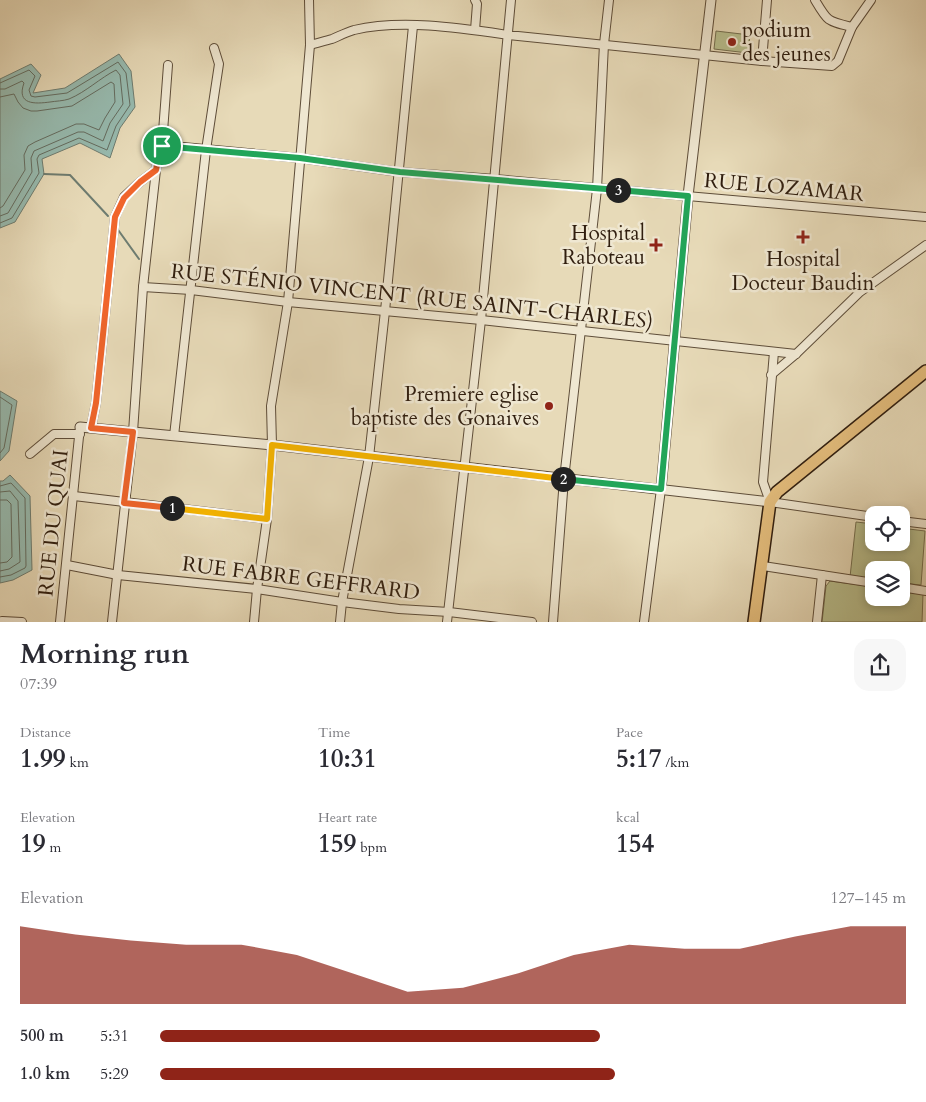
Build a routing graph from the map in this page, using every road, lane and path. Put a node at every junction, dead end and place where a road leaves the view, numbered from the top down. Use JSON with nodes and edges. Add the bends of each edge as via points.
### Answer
{"nodes":[{"id":1,"x":309,"y":0,"type":"edge"},
{"id":2,"x":475,"y":0,"type":"edge"},
{"id":3,"x":511,"y":0,"type":"edge"},
{"id":4,"x":609,"y":0,"type":"edge"},
{"id":5,"x":711,"y":0,"type":"edge"},
{"id":6,"x":767,"y":0,"type":"edge"},
{"id":7,"x":815,"y":0,"type":"edge"},
{"id":8,"x":871,"y":0,"type":"edge"},
{"id":9,"x":413,"y":26,"type":"junction"},
{"id":10,"x":852,"y":27,"type":"junction"},
{"id":11,"x":475,"y":30,"type":"junction"},
{"id":12,"x":508,"y":35,"type":"junction"},
{"id":13,"x":604,"y":44,"type":"junction"},
{"id":14,"x":310,"y":45,"type":"junction"},
{"id":15,"x":214,"y":48,"type":"dead end"},
{"id":16,"x":704,"y":55,"type":"junction"},
{"id":17,"x":762,"y":61,"type":"junction"},
{"id":18,"x":168,"y":65,"type":"dead end"},
{"id":19,"x":162,"y":146,"type":"junction"},
{"id":20,"x":206,"y":150,"type":"junction"},
{"id":21,"x":300,"y":158,"type":"junction"},
{"id":22,"x":156,"y":170,"type":"junction"},
{"id":23,"x":400,"y":172,"type":"junction"},
{"id":24,"x":495,"y":179,"type":"junction"},
{"id":25,"x":597,"y":188,"type":"junction"},
{"id":26,"x":688,"y":196,"type":"junction"},
{"id":27,"x":926,"y":217,"type":"edge"},
{"id":28,"x":926,"y":245,"type":"edge"},
{"id":29,"x":143,"y":287,"type":"junction"},
{"id":30,"x":191,"y":290,"type":"junction"},
{"id":31,"x":288,"y":302,"type":"junction"},
{"id":32,"x":385,"y":311,"type":"junction"},
{"id":33,"x":481,"y":320,"type":"junction"},
{"id":34,"x":582,"y":332,"type":"junction"},
{"id":35,"x":674,"y":341,"type":"junction"},
{"id":36,"x":774,"y":352,"type":"junction"},
{"id":37,"x":796,"y":354,"type":"junction"},
{"id":38,"x":926,"y":371,"type":"edge"},
{"id":39,"x":771,"y":375,"type":"junction"},
{"id":40,"x":91,"y":428,"type":"junction"},
{"id":41,"x":80,"y":431,"type":"junction"},
{"id":42,"x":133,"y":432,"type":"junction"},
{"id":43,"x":174,"y":436,"type":"junction"},
{"id":44,"x":272,"y":445,"type":"junction"},
{"id":45,"x":30,"y":454,"type":"dead end"},
{"id":46,"x":369,"y":457,"type":"junction"},
{"id":47,"x":464,"y":467,"type":"junction"},
{"id":48,"x":564,"y":479,"type":"junction"},
{"id":49,"x":661,"y":489,"type":"junction"},
{"id":50,"x":74,"y":496,"type":"junction"},
{"id":51,"x":770,"y":502,"type":"junction"},
{"id":52,"x":124,"y":503,"type":"junction"},
{"id":53,"x":865,"y":516,"type":"edge"},
{"id":54,"x":267,"y":519,"type":"junction"},
{"id":55,"x":910,"y":522,"type":"edge"},
{"id":56,"x":926,"y":524,"type":"edge"},
{"id":57,"x":67,"y":565,"type":"junction"},
{"id":58,"x":763,"y":566,"type":"junction"},
{"id":59,"x":118,"y":575,"type":"junction"},
{"id":60,"x":822,"y":575,"type":"junction"},
{"id":61,"x":865,"y":582,"type":"edge"},
{"id":62,"x":910,"y":588,"type":"edge"},
{"id":63,"x":257,"y":589,"type":"junction"},
{"id":64,"x":926,"y":590,"type":"edge"},
{"id":65,"x":342,"y":602,"type":"junction"},
{"id":66,"x":449,"y":612,"type":"junction"},
{"id":67,"x":2,"y":621,"type":"edge"},
{"id":68,"x":22,"y":622,"type":"edge"},
{"id":69,"x":60,"y":622,"type":"edge"},
{"id":70,"x":112,"y":622,"type":"edge"},
{"id":71,"x":254,"y":622,"type":"edge"},
{"id":72,"x":340,"y":622,"type":"edge"},
{"id":73,"x":447,"y":622,"type":"edge"},
{"id":74,"x":532,"y":622,"type":"edge"},
{"id":75,"x":553,"y":622,"type":"edge"},
{"id":76,"x":644,"y":622,"type":"edge"},
{"id":77,"x":754,"y":622,"type":"edge"},
{"id":78,"x":817,"y":622,"type":"edge"}],
"edges":[{"from":1,"to":14,"type":"street"},
{"from":2,"to":11,"type":"street"},
{"from":3,"to":12,"type":"street"},
{"from":4,"to":13,"type":"street"},
{"from":5,"to":16,"type":"street"},
{"from":6,"to":17,"type":"street"},
{"from":7,"to":10,"type":"street","via":[[830,22]]},
{"from":8,"to":10,"type":"street"},
{"from":9,"to":11,"type":"street"},
{"from":9,"to":14,"type":"street","via":[[353,30]]},
{"from":9,"to":23,"type":"street"},
{"from":10,"to":17,"type":"street","via":[[838,60],[832,66]]},
{"from":11,"to":12,"type":"street"},
{"from":12,"to":13,"type":"street"},
{"from":12,"to":24,"type":"street"},
{"from":13,"to":16,"type":"street"},
{"from":13,"to":25,"type":"street"},
{"from":14,"to":21,"type":"street"},
{"from":15,"to":20,"type":"street","via":[[219,64]]},
{"from":16,"to":17,"type":"street"},
{"from":16,"to":26,"type":"street"},
{"from":18,"to":19,"type":"street"},
{"from":19,"to":20,"type":"street","name":"RUE LOZAMAR"},
{"from":19,"to":22,"type":"street"},
{"from":20,"to":21,"type":"street","name":"RUE LOZAMAR"},
{"from":20,"to":30,"type":"street"},
{"from":21,"to":23,"type":"street","name":"RUE LOZAMAR"},
{"from":21,"to":31,"type":"street"},
{"from":22,"to":29,"type":"street"},
{"from":22,"to":40,"type":"street","via":[[124,198],[115,217]]},
{"from":23,"to":24,"type":"street","name":"RUE LOZAMAR"},
{"from":23,"to":32,"type":"street"},
{"from":24,"to":25,"type":"street","name":"RUE LOZAMAR"},
{"from":24,"to":33,"type":"street"},
{"from":25,"to":26,"type":"street","name":"RUE LOZAMAR"},
{"from":25,"to":34,"type":"street"},
{"from":26,"to":27,"type":"street","name":"RUE LOZAMAR"},
{"from":26,"to":35,"type":"street"},
{"from":28,"to":37,"type":"street","via":[[860,292]]},
{"from":29,"to":30,"type":"street","name":"RUE STÉNIO VINCENT (RUE SAINT-CHARLES)"},
{"from":29,"to":42,"type":"street"},
{"from":30,"to":31,"type":"street","name":"RUE STÉNIO VINCENT (RUE SAINT-CHARLES)"},
{"from":30,"to":43,"type":"street"},
{"from":31,"to":32,"type":"street","name":"RUE STÉNIO VINCENT (RUE SAINT-CHARLES)"},
{"from":31,"to":44,"type":"street","via":[[271,406]]},
{"from":32,"to":33,"type":"street","name":"RUE STÉNIO VINCENT (RUE SAINT-CHARLES)"},
{"from":32,"to":46,"type":"street"},
{"from":33,"to":34,"type":"street","name":"RUE STÉNIO VINCENT (RUE SAINT-CHARLES)"},
{"from":33,"to":47,"type":"street"},
{"from":34,"to":35,"type":"street","name":"RUE STÉNIO VINCENT (RUE SAINT-CHARLES)"},
{"from":34,"to":48,"type":"street"},
{"from":35,"to":36,"type":"street","name":"RUE STÉNIO VINCENT (RUE SAINT-CHARLES)"},
{"from":35,"to":49,"type":"street"},
{"from":36,"to":37,"type":"street","name":"RUE STÉNIO VINCENT (RUE SAINT-CHARLES)"},
{"from":36,"to":39,"type":"street"},
{"from":37,"to":39,"type":"street"},
{"from":38,"to":51,"type":"main road","via":[[777,492]]},
{"from":39,"to":51,"type":"street","via":[[763,482]]},
{"from":40,"to":41,"type":"street"},
{"from":40,"to":42,"type":"street"},
{"from":41,"to":45,"type":"street","via":[[54,434]]},
{"from":41,"to":50,"type":"street","name":"RUE DU QUAI"},
{"from":42,"to":43,"type":"street"},
{"from":42,"to":52,"type":"street"},
{"from":43,"to":44,"type":"street"},
{"from":44,"to":46,"type":"street"},
{"from":44,"to":54,"type":"street"},
{"from":46,"to":47,"type":"street"},
{"from":46,"to":65,"type":"street"},
{"from":47,"to":48,"type":"street"},
{"from":47,"to":66,"type":"street"},
{"from":48,"to":49,"type":"street"},
{"from":48,"to":75,"type":"street"},
{"from":49,"to":51,"type":"street"},
{"from":49,"to":76,"type":"street"},
{"from":50,"to":52,"type":"street"},
{"from":50,"to":57,"type":"street","name":"RUE DU QUAI"},
{"from":51,"to":53,"type":"street"},
{"from":51,"to":58,"type":"main road"},
{"from":52,"to":54,"type":"street"},
{"from":52,"to":59,"type":"street"},
{"from":54,"to":63,"type":"street"},
{"from":55,"to":56,"type":"street"},
{"from":57,"to":59,"type":"street","name":"RUE FABRE GEFFRARD"},
{"from":57,"to":69,"type":"street","name":"RUE DU QUAI"},
{"from":58,"to":60,"type":"street"},
{"from":58,"to":77,"type":"main road"},
{"from":59,"to":63,"type":"street","name":"RUE FABRE GEFFRARD"},
{"from":59,"to":70,"type":"street"},
{"from":60,"to":61,"type":"street"},
{"from":60,"to":78,"type":"street"},
{"from":62,"to":64,"type":"street"},
{"from":63,"to":65,"type":"street","name":"RUE FABRE GEFFRARD"},
{"from":63,"to":71,"type":"street"},
{"from":65,"to":66,"type":"street","name":"RUE FABRE GEFFRARD"},
{"from":65,"to":72,"type":"street"},
{"from":66,"to":73,"type":"street"},
{"from":66,"to":74,"type":"street","name":"RUE FABRE GEFFRARD"},
{"from":67,"to":68,"type":"street"}]}
